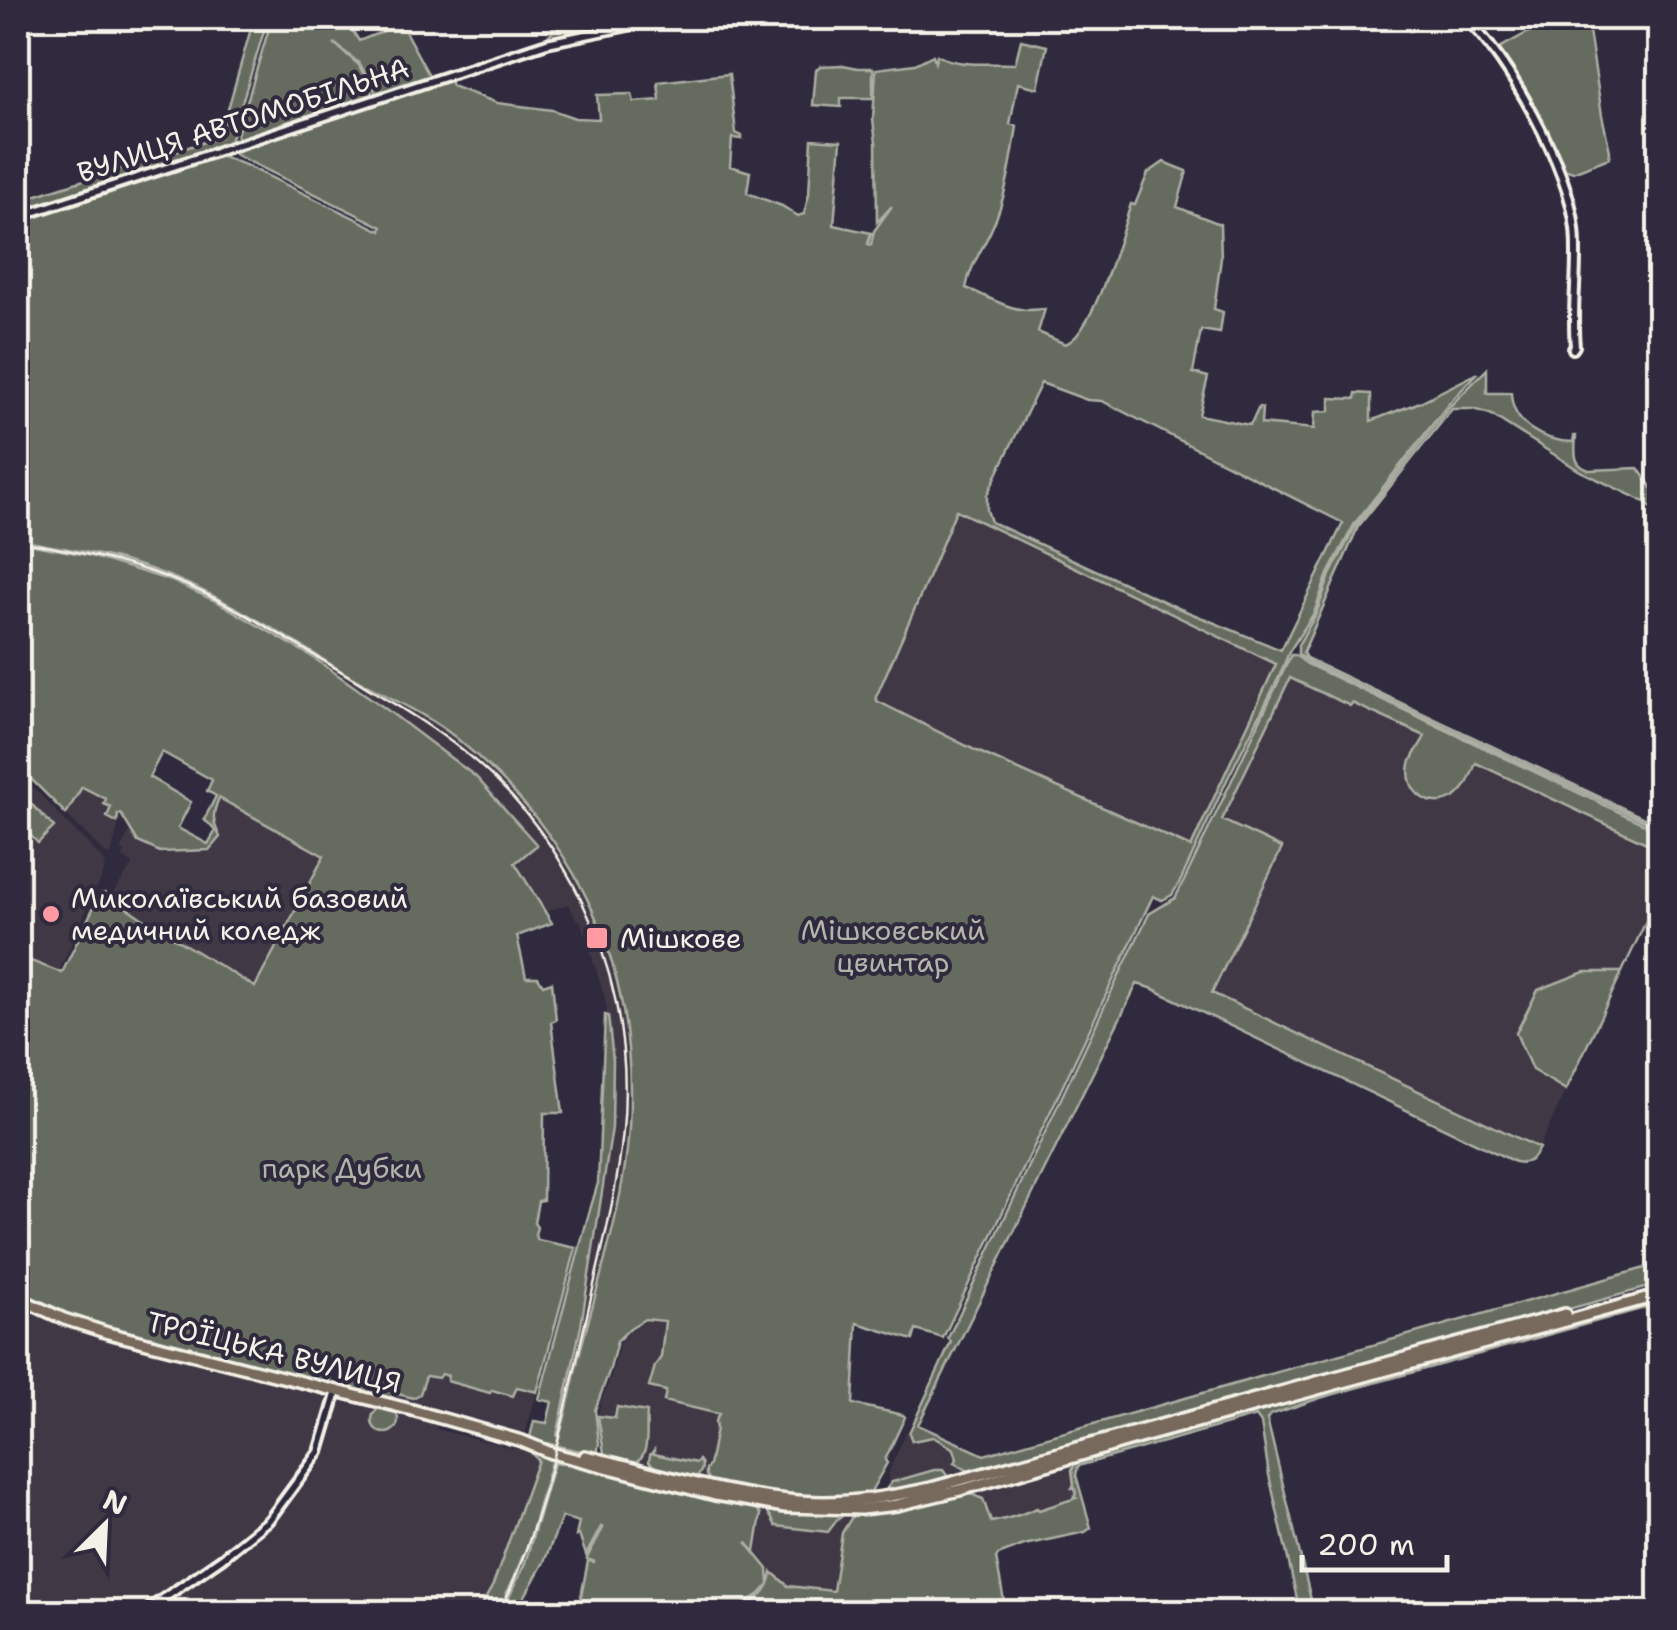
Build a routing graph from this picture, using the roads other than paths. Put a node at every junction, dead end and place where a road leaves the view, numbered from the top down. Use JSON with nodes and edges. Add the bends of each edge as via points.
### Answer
{"nodes":[{"id":1,"x":667,"y":18,"type":"edge"},
{"id":2,"x":1464,"y":18,"type":"edge"},
{"id":3,"x":18,"y":216,"type":"edge"},
{"id":4,"x":1573,"y":349,"type":"dead end"},
{"id":5,"x":1660,"y":1292,"type":"edge"},
{"id":6,"x":18,"y":1298,"type":"edge"},
{"id":7,"x":337,"y":1391,"type":"junction"},
{"id":8,"x":144,"y":1612,"type":"edge"}],
"edges":[{"from":1,"to":3,"type":"street","name":"ВУЛИЦЯ АВТОМОБІЛЬНА","via":[[548,43]]},
{"from":2,"to":4,"type":"street","via":[[1525,100],[1562,174],[1575,227]]},
{"from":5,"to":7,"type":"main road","name":"ТРОЇЦЬКА ВУЛИЦЯ","via":[[890,1497],[823,1502],[761,1496]]},
{"from":6,"to":7,"type":"main road","name":"ТРОЇЦЬКА ВУЛИЦЯ","via":[[95,1329]]},
{"from":7,"to":8,"type":"street","via":[[319,1452],[269,1520]]}]}
